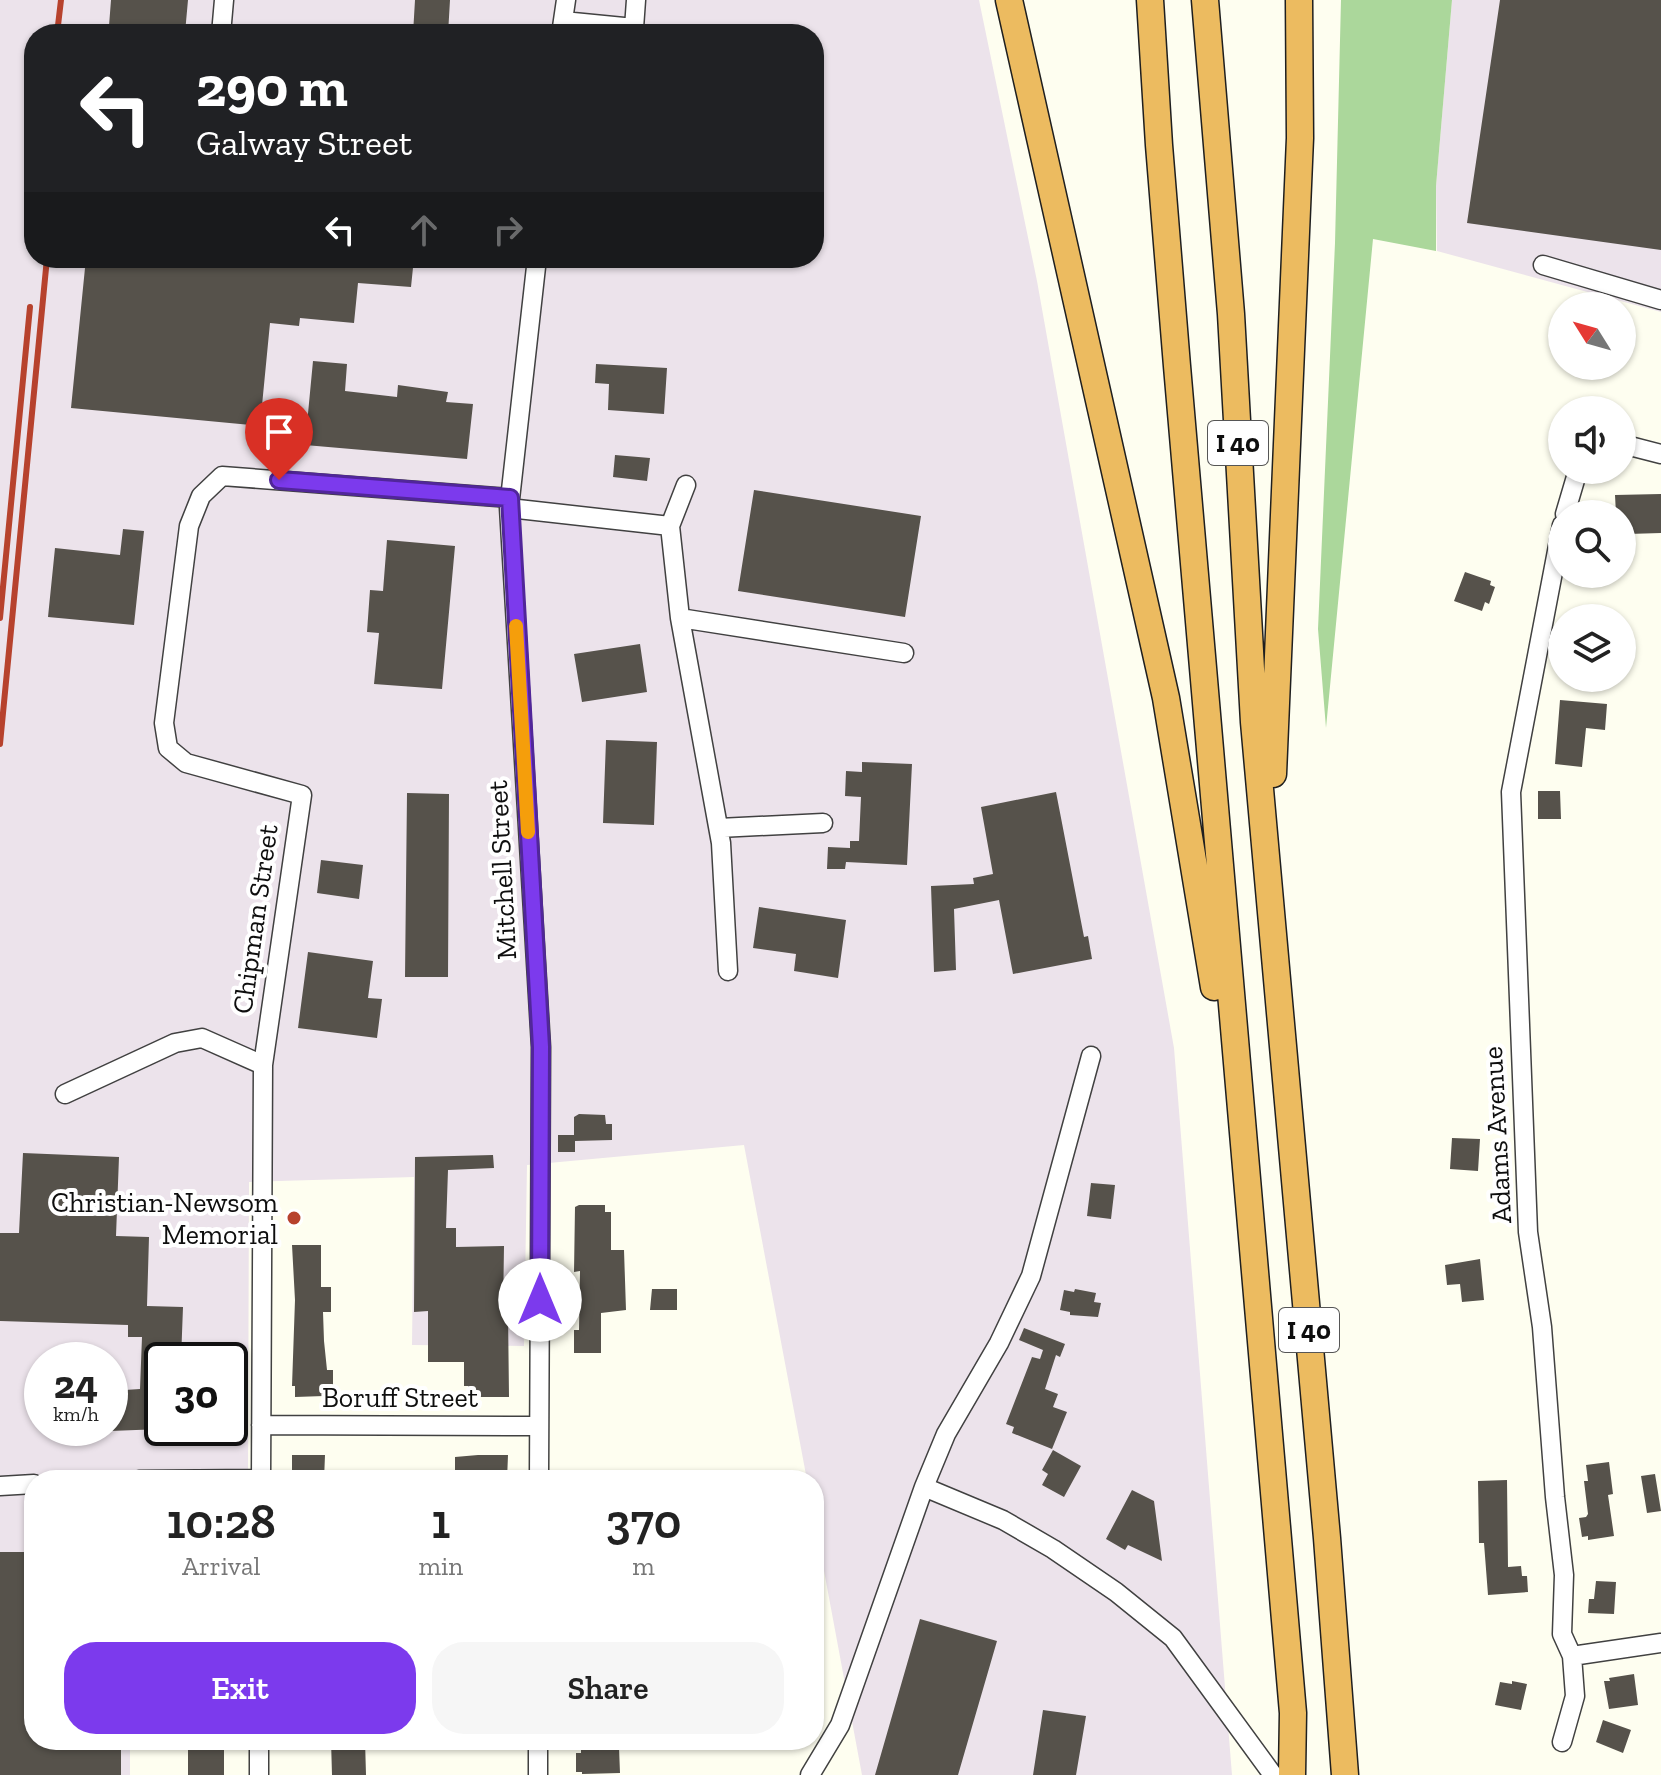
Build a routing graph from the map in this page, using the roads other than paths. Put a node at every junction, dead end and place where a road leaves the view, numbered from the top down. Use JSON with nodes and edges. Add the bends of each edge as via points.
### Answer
{"nodes":[{"id":1,"x":224,"y":0,"type":"edge"},
{"id":2,"x":566,"y":0,"type":"edge"},
{"id":3,"x":636,"y":0,"type":"edge"},
{"id":4,"x":1009,"y":0,"type":"edge"},
{"id":5,"x":1150,"y":0,"type":"edge"},
{"id":6,"x":1205,"y":0,"type":"edge"},
{"id":7,"x":1299,"y":0,"type":"edge"},
{"id":8,"x":222,"y":24,"type":"edge"},
{"id":9,"x":563,"y":24,"type":"edge"},
{"id":10,"x":634,"y":24,"type":"edge"},
{"id":11,"x":1543,"y":265,"type":"dead end"},
{"id":12,"x":536,"y":268,"type":"edge"},
{"id":13,"x":1661,"y":300,"type":"edge"},
{"id":14,"x":1636,"y":448,"type":"edge"},
{"id":15,"x":1661,"y":454,"type":"edge"},
{"id":16,"x":686,"y":485,"type":"dead end"},
{"id":17,"x":510,"y":503,"type":"junction"},
{"id":18,"x":670,"y":526,"type":"junction"},
{"id":19,"x":1550,"y":588,"type":"edge"},
{"id":20,"x":680,"y":618,"type":"junction"},
{"id":21,"x":904,"y":653,"type":"dead end"},
{"id":22,"x":823,"y":823,"type":"dead end"},
{"id":23,"x":719,"y":828,"type":"junction"},
{"id":24,"x":1269,"y":885,"type":"junction"},
{"id":25,"x":728,"y":971,"type":"dead end"},
{"id":26,"x":1091,"y":1056,"type":"dead end"},
{"id":27,"x":263,"y":1065,"type":"junction"},
{"id":28,"x":65,"y":1094,"type":"dead end"},
{"id":29,"x":1245,"y":1175,"type":"junction"},
{"id":30,"x":261,"y":1425,"type":"junction"},
{"id":31,"x":539,"y":1426,"type":"junction"},
{"id":32,"x":261,"y":1470,"type":"edge"},
{"id":33,"x":539,"y":1470,"type":"edge"},
{"id":34,"x":24,"y":1485,"type":"edge"},
{"id":35,"x":0,"y":1486,"type":"edge"},
{"id":36,"x":924,"y":1487,"type":"junction"},
{"id":37,"x":1661,"y":1643,"type":"edge"},
{"id":38,"x":1572,"y":1656,"type":"junction"},
{"id":39,"x":1562,"y":1742,"type":"dead end"},
{"id":40,"x":259,"y":1750,"type":"edge"},
{"id":41,"x":538,"y":1750,"type":"edge"},
{"id":42,"x":259,"y":1775,"type":"edge"},
{"id":43,"x":538,"y":1775,"type":"edge"},
{"id":44,"x":810,"y":1775,"type":"edge"},
{"id":45,"x":1273,"y":1775,"type":"edge"},
{"id":46,"x":1292,"y":1775,"type":"edge"},
{"id":47,"x":1345,"y":1775,"type":"edge"}],
"edges":[{"from":1,"to":8,"type":"street"},
{"from":2,"to":9,"type":"street"},
{"from":3,"to":10,"type":"street"},
{"from":4,"to":29,"type":"highway","via":[[1166,698]]},
{"from":5,"to":29,"type":"highway","number":"I 40"},
{"from":6,"to":24,"type":"highway","number":"I 40"},
{"from":7,"to":24,"type":"highway","via":[[1300,138]]},
{"from":11,"to":13,"type":"street"},
{"from":12,"to":17,"type":"street","name":"Mitchell Street"},
{"from":14,"to":15,"type":"street"},
{"from":16,"to":18,"type":"street"},
{"from":17,"to":18,"type":"street"},
{"from":17,"to":27,"type":"street","name":"Chipman Street","via":[[222,476],[201,496],[189,526],[164,723],[168,748],[186,763],[302,795]]},
{"from":17,"to":31,"type":"street","name":"Mitchell Street","via":[[541,1047]]},
{"from":18,"to":20,"type":"street"},
{"from":19,"to":38,"type":"street","name":"Adams Avenue","via":[[1511,792],[1528,1232],[1542,1327],[1564,1575],[1562,1634]]},
{"from":20,"to":21,"type":"street"},
{"from":20,"to":23,"type":"street"},
{"from":22,"to":23,"type":"street"},
{"from":23,"to":25,"type":"street"},
{"from":24,"to":47,"type":"highway","number":"I 40"},
{"from":26,"to":36,"type":"street","via":[[1031,1276],[946,1434]]},
{"from":27,"to":28,"type":"street","via":[[202,1038],[175,1043]]},
{"from":27,"to":30,"type":"street","name":"Chipman Street"},
{"from":29,"to":46,"type":"highway","number":"I 40","via":[[1293,1713]]},
{"from":30,"to":31,"type":"street","name":"Boruff Street"},
{"from":30,"to":32,"type":"street","name":"Chipman Street"},
{"from":31,"to":33,"type":"street","name":"Mitchell Street"},
{"from":34,"to":35,"type":"street"},
{"from":36,"to":44,"type":"street","via":[[840,1725]]},
{"from":36,"to":45,"type":"street","via":[[1003,1520],[1053,1549],[1173,1638]]},
{"from":37,"to":38,"type":"street"},
{"from":38,"to":39,"type":"street","name":"Adams Avenue","via":[[1575,1696]]},
{"from":40,"to":42,"type":"street"},
{"from":41,"to":43,"type":"street"}]}
